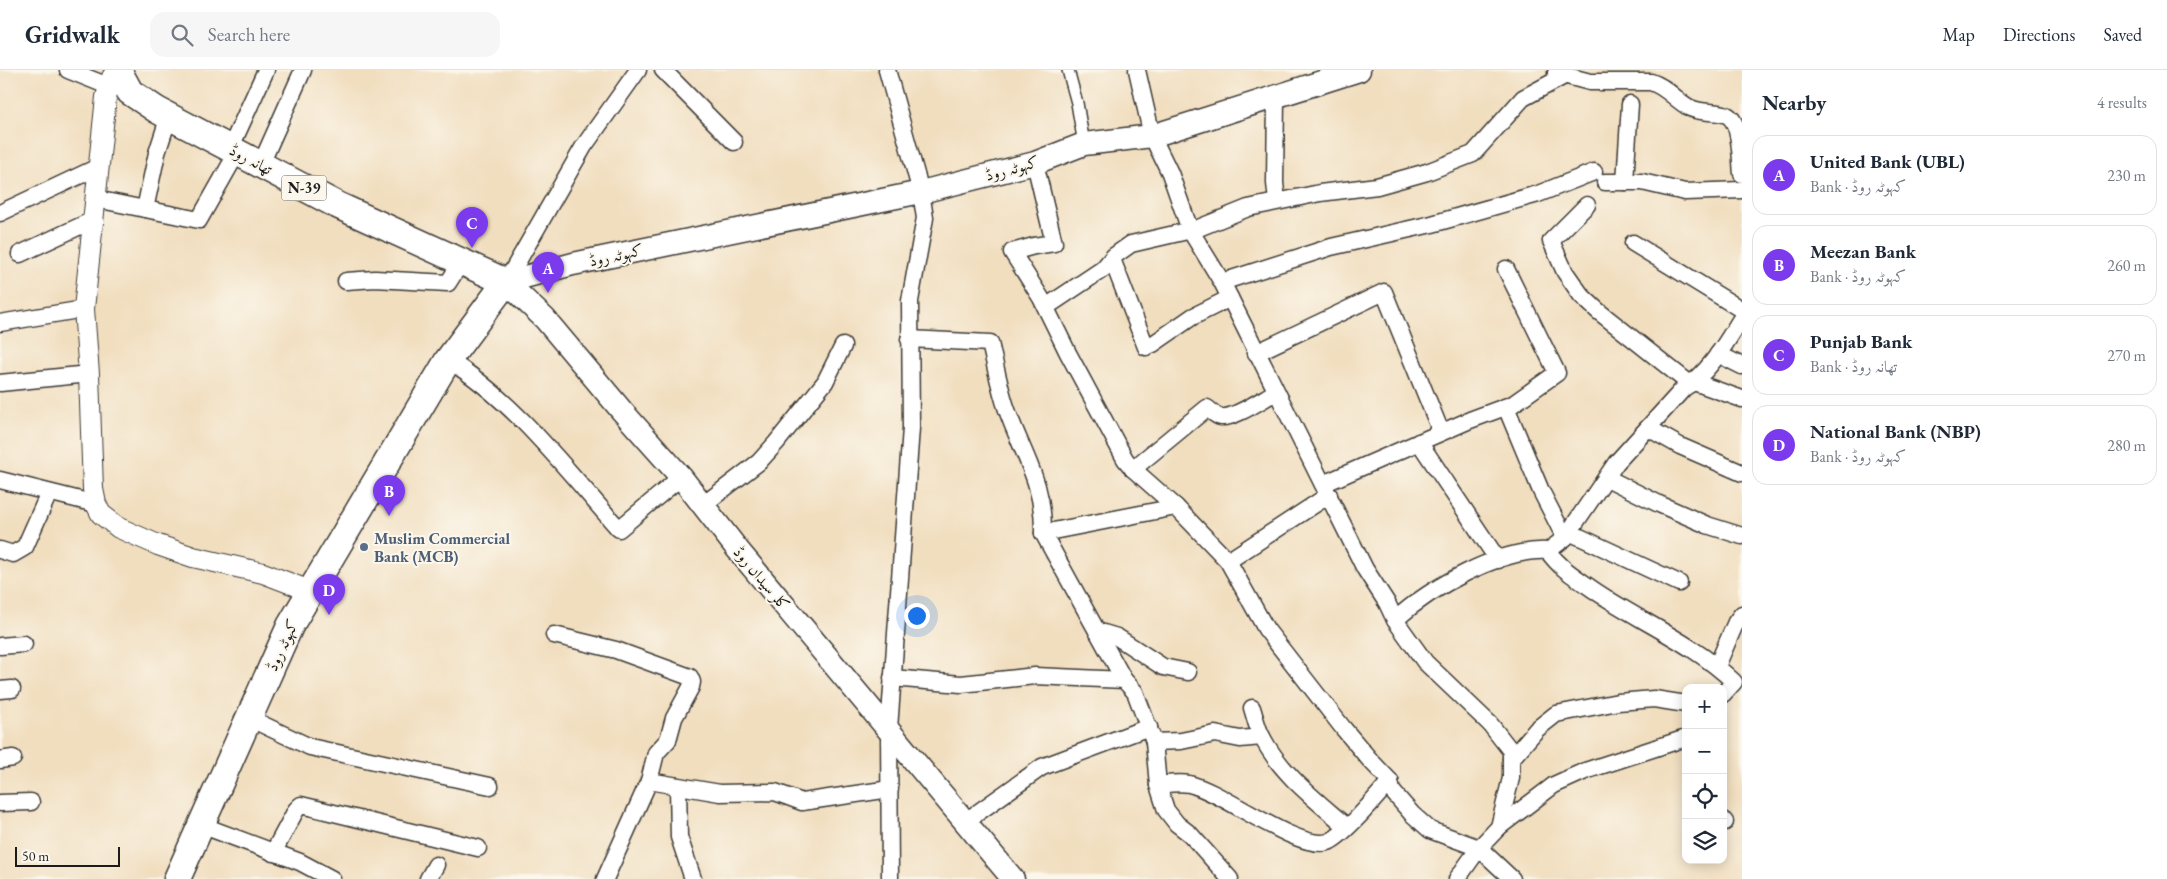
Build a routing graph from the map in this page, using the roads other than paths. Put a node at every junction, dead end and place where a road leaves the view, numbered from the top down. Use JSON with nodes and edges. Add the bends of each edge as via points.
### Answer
{"nodes":[{"id":1,"x":68,"y":70,"type":"edge"},
{"id":2,"x":266,"y":70,"type":"edge"},
{"id":3,"x":303,"y":70,"type":"edge"},
{"id":4,"x":638,"y":70,"type":"edge"},
{"id":5,"x":663,"y":70,"type":"edge"},
{"id":6,"x":887,"y":70,"type":"edge"},
{"id":7,"x":1068,"y":70,"type":"edge"},
{"id":8,"x":1137,"y":70,"type":"edge"},
{"id":9,"x":1358,"y":70,"type":"edge"},
{"id":10,"x":1559,"y":72,"type":"edge"},
{"id":11,"x":115,"y":76,"type":"edge"},
{"id":12,"x":1276,"y":95,"type":"junction"},
{"id":13,"x":1630,"y":104,"type":"dead end"},
{"id":14,"x":169,"y":116,"type":"junction"},
{"id":15,"x":1152,"y":136,"type":"junction"},
{"id":16,"x":734,"y":142,"type":"dead end"},
{"id":17,"x":1084,"y":144,"type":"junction"},
{"id":18,"x":234,"y":150,"type":"junction"},
{"id":19,"x":1035,"y":163,"type":"junction"},
{"id":20,"x":261,"y":164,"type":"junction"},
{"id":21,"x":98,"y":167,"type":"junction"},
{"id":22,"x":1742,"y":174,"type":"edge"},
{"id":23,"x":1625,"y":182,"type":"junction"},
{"id":24,"x":1742,"y":190,"type":"edge"},
{"id":25,"x":921,"y":192,"type":"junction"},
{"id":26,"x":96,"y":199,"type":"junction"},
{"id":27,"x":1277,"y":202,"type":"junction"},
{"id":28,"x":1587,"y":205,"type":"dead end"},
{"id":29,"x":145,"y":209,"type":"junction"},
{"id":30,"x":0,"y":213,"type":"edge"},
{"id":31,"x":94,"y":220,"type":"junction"},
{"id":32,"x":1190,"y":230,"type":"junction"},
{"id":33,"x":1633,"y":243,"type":"dead end"},
{"id":34,"x":20,"y":254,"type":"dead end"},
{"id":35,"x":1112,"y":259,"type":"junction"},
{"id":36,"x":462,"y":261,"type":"junction"},
{"id":37,"x":1506,"y":268,"type":"dead end"},
{"id":38,"x":346,"y":281,"type":"dead end"},
{"id":39,"x":506,"y":282,"type":"junction"},
{"id":40,"x":1222,"y":282,"type":"junction"},
{"id":41,"x":1230,"y":298,"type":"junction"},
{"id":42,"x":1046,"y":307,"type":"junction"},
{"id":43,"x":84,"y":309,"type":"junction"},
{"id":44,"x":1742,"y":310,"type":"edge"},
{"id":45,"x":1742,"y":317,"type":"edge"},
{"id":46,"x":0,"y":323,"type":"edge"},
{"id":47,"x":909,"y":339,"type":"junction"},
{"id":48,"x":843,"y":346,"type":"dead end"},
{"id":49,"x":1256,"y":353,"type":"junction"},
{"id":50,"x":1718,"y":354,"type":"junction"},
{"id":51,"x":448,"y":360,"type":"junction"},
{"id":52,"x":1742,"y":366,"type":"edge"},
{"id":53,"x":89,"y":374,"type":"junction"},
{"id":54,"x":0,"y":382,"type":"edge"},
{"id":55,"x":1692,"y":383,"type":"junction"},
{"id":56,"x":1276,"y":392,"type":"junction"},
{"id":57,"x":1742,"y":399,"type":"edge"},
{"id":58,"x":1506,"y":407,"type":"junction"},
{"id":59,"x":1648,"y":428,"type":"junction"},
{"id":60,"x":1441,"y":432,"type":"junction"},
{"id":61,"x":1419,"y":442,"type":"junction"},
{"id":62,"x":1133,"y":469,"type":"junction"},
{"id":63,"x":1742,"y":473,"type":"edge"},
{"id":64,"x":681,"y":477,"type":"junction"},
{"id":65,"x":1608,"y":478,"type":"junction"},
{"id":66,"x":0,"y":480,"type":"edge"},
{"id":67,"x":1326,"y":490,"type":"junction"},
{"id":68,"x":49,"y":493,"type":"junction"},
{"id":69,"x":96,"y":504,"type":"junction"},
{"id":70,"x":703,"y":505,"type":"junction"},
{"id":71,"x":1176,"y":508,"type":"junction"},
{"id":72,"x":1042,"y":533,"type":"junction"},
{"id":73,"x":1567,"y":535,"type":"junction"},
{"id":74,"x":1742,"y":536,"type":"edge"},
{"id":75,"x":0,"y":550,"type":"edge"},
{"id":76,"x":1548,"y":551,"type":"junction"},
{"id":77,"x":1498,"y":560,"type":"junction"},
{"id":78,"x":1228,"y":562,"type":"junction"},
{"id":79,"x":1679,"y":583,"type":"dead end"},
{"id":80,"x":310,"y":590,"type":"junction"},
{"id":81,"x":1742,"y":614,"type":"edge"},
{"id":82,"x":1395,"y":620,"type":"junction"},
{"id":83,"x":1097,"y":631,"type":"junction"},
{"id":84,"x":554,"y":635,"type":"dead end"},
{"id":85,"x":24,"y":644,"type":"dead end"},
{"id":86,"x":0,"y":646,"type":"edge"},
{"id":87,"x":1717,"y":666,"type":"junction"},
{"id":88,"x":1188,"y":672,"type":"dead end"},
{"id":89,"x":1738,"y":677,"type":"edge"},
{"id":90,"x":892,"y":678,"type":"junction"},
{"id":91,"x":1124,"y":680,"type":"junction"},
{"id":92,"x":1727,"y":689,"type":"edge"},
{"id":93,"x":1682,"y":703,"type":"edge"},
{"id":94,"x":1252,"y":708,"type":"dead end"},
{"id":95,"x":249,"y":718,"type":"junction"},
{"id":96,"x":889,"y":729,"type":"junction"},
{"id":97,"x":1151,"y":735,"type":"junction"},
{"id":98,"x":1262,"y":736,"type":"junction"},
{"id":99,"x":1682,"y":739,"type":"edge"},
{"id":100,"x":1510,"y":759,"type":"junction"},
{"id":101,"x":650,"y":781,"type":"junction"},
{"id":102,"x":1390,"y":781,"type":"junction"},
{"id":103,"x":1158,"y":785,"type":"junction"},
{"id":104,"x":490,"y":786,"type":"dead end"},
{"id":105,"x":678,"y":786,"type":"junction"},
{"id":106,"x":890,"y":788,"type":"junction"},
{"id":107,"x":31,"y":802,"type":"dead end"},
{"id":108,"x":0,"y":803,"type":"edge"},
{"id":109,"x":966,"y":821,"type":"junction"},
{"id":110,"x":201,"y":825,"type":"junction"},
{"id":111,"x":1347,"y":827,"type":"junction"},
{"id":112,"x":1499,"y":827,"type":"junction"},
{"id":113,"x":478,"y":848,"type":"dead end"},
{"id":114,"x":1479,"y":848,"type":"junction"},
{"id":115,"x":274,"y":852,"type":"junction"},
{"id":116,"x":177,"y":879,"type":"edge"},
{"id":117,"x":332,"y":879,"type":"edge"},
{"id":118,"x":605,"y":879,"type":"edge"},
{"id":119,"x":693,"y":879,"type":"edge"},
{"id":120,"x":890,"y":879,"type":"edge"},
{"id":121,"x":1013,"y":879,"type":"edge"},
{"id":122,"x":1230,"y":879,"type":"edge"},
{"id":123,"x":1457,"y":879,"type":"edge"},
{"id":124,"x":1512,"y":879,"type":"edge"}],
"edges":[{"from":1,"to":11,"type":"street"},
{"from":2,"to":18,"type":"street"},
{"from":3,"to":20,"type":"street"},
{"from":4,"to":39,"type":"street","via":[[584,146]]},
{"from":5,"to":16,"type":"street"},
{"from":6,"to":25,"type":"street"},
{"from":7,"to":17,"type":"street"},
{"from":8,"to":15,"type":"street"},
{"from":9,"to":12,"type":"main road","name":"کہوٹہ روڈ"},
{"from":10,"to":22,"type":"street","via":[[1590,82],[1659,84],[1689,107],[1731,116],[1736,124]]},
{"from":10,"to":27,"type":"street","via":[[1523,98],[1474,154],[1427,172],[1376,186]]},
{"from":11,"to":14,"type":"highway","name":"تھانہ روڈ","number":"N-39","via":[[130,92]]},
{"from":11,"to":21,"type":"street"},
{"from":12,"to":15,"type":"main road","name":"کہوٹہ روڈ"},
{"from":12,"to":27,"type":"street"},
{"from":13,"to":23,"type":"street"},
{"from":14,"to":18,"type":"highway","name":"تھانہ روڈ","number":"N-39"},
{"from":14,"to":29,"type":"street"},
{"from":15,"to":17,"type":"main road","name":"کہوٹہ روڈ"},
{"from":15,"to":32,"type":"street","via":[[1170,172]]},
{"from":17,"to":19,"type":"main road","name":"کہوٹہ روڈ"},
{"from":18,"to":20,"type":"highway","name":"تھانہ روڈ","number":"N-39"},
{"from":18,"to":29,"type":"street","via":[[199,220]]},
{"from":19,"to":25,"type":"main road","name":"کہوٹہ روڈ"},
{"from":19,"to":42,"type":"street","via":[[1054,243],[1012,252]]},
{"from":20,"to":36,"type":"highway","name":"تھانہ روڈ","number":"N-39","via":[[337,205]]},
{"from":21,"to":26,"type":"street"},
{"from":21,"to":30,"type":"street"},
{"from":23,"to":24,"type":"street","via":[[1642,182],[1685,192]]},
{"from":23,"to":40,"type":"street","via":[[1600,177],[1432,224],[1331,247]]},
{"from":25,"to":39,"type":"main road","name":"کہوٹہ روڈ","via":[[573,264]]},
{"from":25,"to":47,"type":"street","via":[[924,218],[911,294]]},
{"from":26,"to":29,"type":"street"},
{"from":26,"to":31,"type":"street"},
{"from":27,"to":32,"type":"street","via":[[1248,208]]},
{"from":28,"to":55,"type":"street","via":[[1551,241],[1566,272],[1581,295],[1598,311]]},
{"from":31,"to":34,"type":"street"},
{"from":31,"to":43,"type":"street"},
{"from":32,"to":35,"type":"street","via":[[1131,244]]},
{"from":32,"to":40,"type":"street"},
{"from":33,"to":44,"type":"street"},
{"from":35,"to":41,"type":"street","via":[[1146,347],[1192,317]]},
{"from":35,"to":42,"type":"street","via":[[1103,269]]},
{"from":36,"to":38,"type":"street","via":[[448,282]]},
{"from":36,"to":39,"type":"highway","name":"تھانہ روڈ","number":"N-39"},
{"from":37,"to":58,"type":"street","via":[[1558,373]]},
{"from":39,"to":51,"type":"highway","name":"کہوٹہ روڈ"},
{"from":39,"to":64,"type":"main road","name":"کلر سیداں روڈ","via":[[545,319]]},
{"from":40,"to":41,"type":"street"},
{"from":41,"to":49,"type":"street"},
{"from":42,"to":62,"type":"street"},
{"from":43,"to":46,"type":"street"},
{"from":43,"to":53,"type":"street"},
{"from":45,"to":50,"type":"street"},
{"from":47,"to":72,"type":"street","via":[[990,343],[1006,407],[1037,482],[1043,510]]},
{"from":47,"to":90,"type":"street","via":[[911,428]]},
{"from":48,"to":70,"type":"street","via":[[825,382],[776,443],[759,462]]},
{"from":49,"to":56,"type":"street"},
{"from":49,"to":60,"type":"street","via":[[1384,292]]},
{"from":50,"to":52,"type":"street"},
{"from":50,"to":55,"type":"street"},
{"from":51,"to":64,"type":"street","via":[[497,398],[546,446],[619,529]]},
{"from":51,"to":80,"type":"highway","name":"کہوٹہ روڈ"},
{"from":53,"to":54,"type":"street"},
{"from":53,"to":69,"type":"street"},
{"from":55,"to":57,"type":"street"},
{"from":55,"to":59,"type":"street"},
{"from":56,"to":62,"type":"street","via":[[1234,415],[1219,416],[1207,408]]},
{"from":56,"to":67,"type":"street"},
{"from":58,"to":60,"type":"street"},
{"from":58,"to":73,"type":"street","via":[[1541,491]]},
{"from":59,"to":63,"type":"street"},
{"from":59,"to":65,"type":"street"},
{"from":60,"to":61,"type":"street"},
{"from":61,"to":67,"type":"street"},
{"from":61,"to":77,"type":"street"},
{"from":62,"to":71,"type":"street"},
{"from":64,"to":70,"type":"main road","name":"کلر سیداں روڈ"},
{"from":65,"to":73,"type":"street"},
{"from":65,"to":74,"type":"street","via":[[1707,525]]},
{"from":66,"to":68,"type":"street"},
{"from":67,"to":78,"type":"street"},
{"from":67,"to":82,"type":"street","via":[[1365,569]]},
{"from":68,"to":69,"type":"street"},
{"from":68,"to":75,"type":"street","via":[[25,547],[13,554]]},
{"from":69,"to":80,"type":"street","via":[[101,514],[119,528],[158,545],[193,557],[263,573]]},
{"from":70,"to":96,"type":"main road","name":"کلر سیداں روڈ"},
{"from":71,"to":72,"type":"street"},
{"from":71,"to":78,"type":"street"},
{"from":72,"to":83,"type":"street"},
{"from":73,"to":76,"type":"street"},
{"from":73,"to":79,"type":"street"},
{"from":76,"to":77,"type":"street","via":[[1514,554]]},
{"from":76,"to":87,"type":"street","via":[[1556,564],[1606,599]]},
{"from":77,"to":82,"type":"street","via":[[1453,579],[1410,606]]},
{"from":78,"to":102,"type":"street","via":[[1266,629],[1349,735]]},
{"from":80,"to":95,"type":"highway","name":"کہوٹہ روڈ","via":[[290,626]]},
{"from":81,"to":87,"type":"street"},
{"from":82,"to":100,"type":"street","via":[[1425,662],[1490,724],[1511,752]]},
{"from":83,"to":88,"type":"street","via":[[1116,637],[1163,667]]},
{"from":83,"to":91,"type":"street"},
{"from":84,"to":101,"type":"street","via":[[616,650],[690,676],[692,682],[674,718],[668,740],[656,753]]},
{"from":85,"to":86,"type":"street"},
{"from":87,"to":89,"type":"street"},
{"from":89,"to":92,"type":"street"},
{"from":90,"to":91,"type":"street","via":[[961,684],[1035,676]]},
{"from":90,"to":96,"type":"street"},
{"from":91,"to":97,"type":"street","via":[[1135,692]]},
{"from":93,"to":100,"type":"street","via":[[1654,699],[1618,702],[1556,714],[1536,729]]},
{"from":94,"to":98,"type":"street"},
{"from":95,"to":104,"type":"street","via":[[310,747]]},
{"from":95,"to":110,"type":"highway","name":"کہوٹہ روڈ"},
{"from":96,"to":106,"type":"street"},
{"from":96,"to":109,"type":"main road","name":"کلر سیداں روڈ"},
{"from":97,"to":98,"type":"street","via":[[1181,741],[1215,734],[1240,739]]},
{"from":97,"to":103,"type":"street"},
{"from":97,"to":109,"type":"street","via":[[1042,766]]},
{"from":98,"to":111,"type":"street","via":[[1296,783]]},
{"from":99,"to":112,"type":"street","via":[[1585,771],[1554,785]]},
{"from":100,"to":112,"type":"street","via":[[1511,778]]},
{"from":101,"to":105,"type":"street"},
{"from":101,"to":118,"type":"street"},
{"from":102,"to":111,"type":"street"},
{"from":102,"to":114,"type":"street","via":[[1392,791],[1430,830]]},
{"from":103,"to":111,"type":"street","via":[[1188,784],[1314,844],[1329,842]]},
{"from":103,"to":122,"type":"street","via":[[1166,810]]},
{"from":105,"to":106,"type":"street","via":[[720,793],[775,792],[802,802]]},
{"from":105,"to":119,"type":"street","via":[[679,837]]},
{"from":106,"to":120,"type":"street"},
{"from":107,"to":108,"type":"street"},
{"from":109,"to":121,"type":"main road","name":"کلر سیداں روڈ"},
{"from":110,"to":115,"type":"street"},
{"from":110,"to":116,"type":"highway","name":"کہوٹہ روڈ"},
{"from":112,"to":114,"type":"street"},
{"from":113,"to":115,"type":"street","via":[[302,805],[296,810]]},
{"from":114,"to":123,"type":"street"},
{"from":114,"to":124,"type":"street"},
{"from":115,"to":117,"type":"street"}]}
